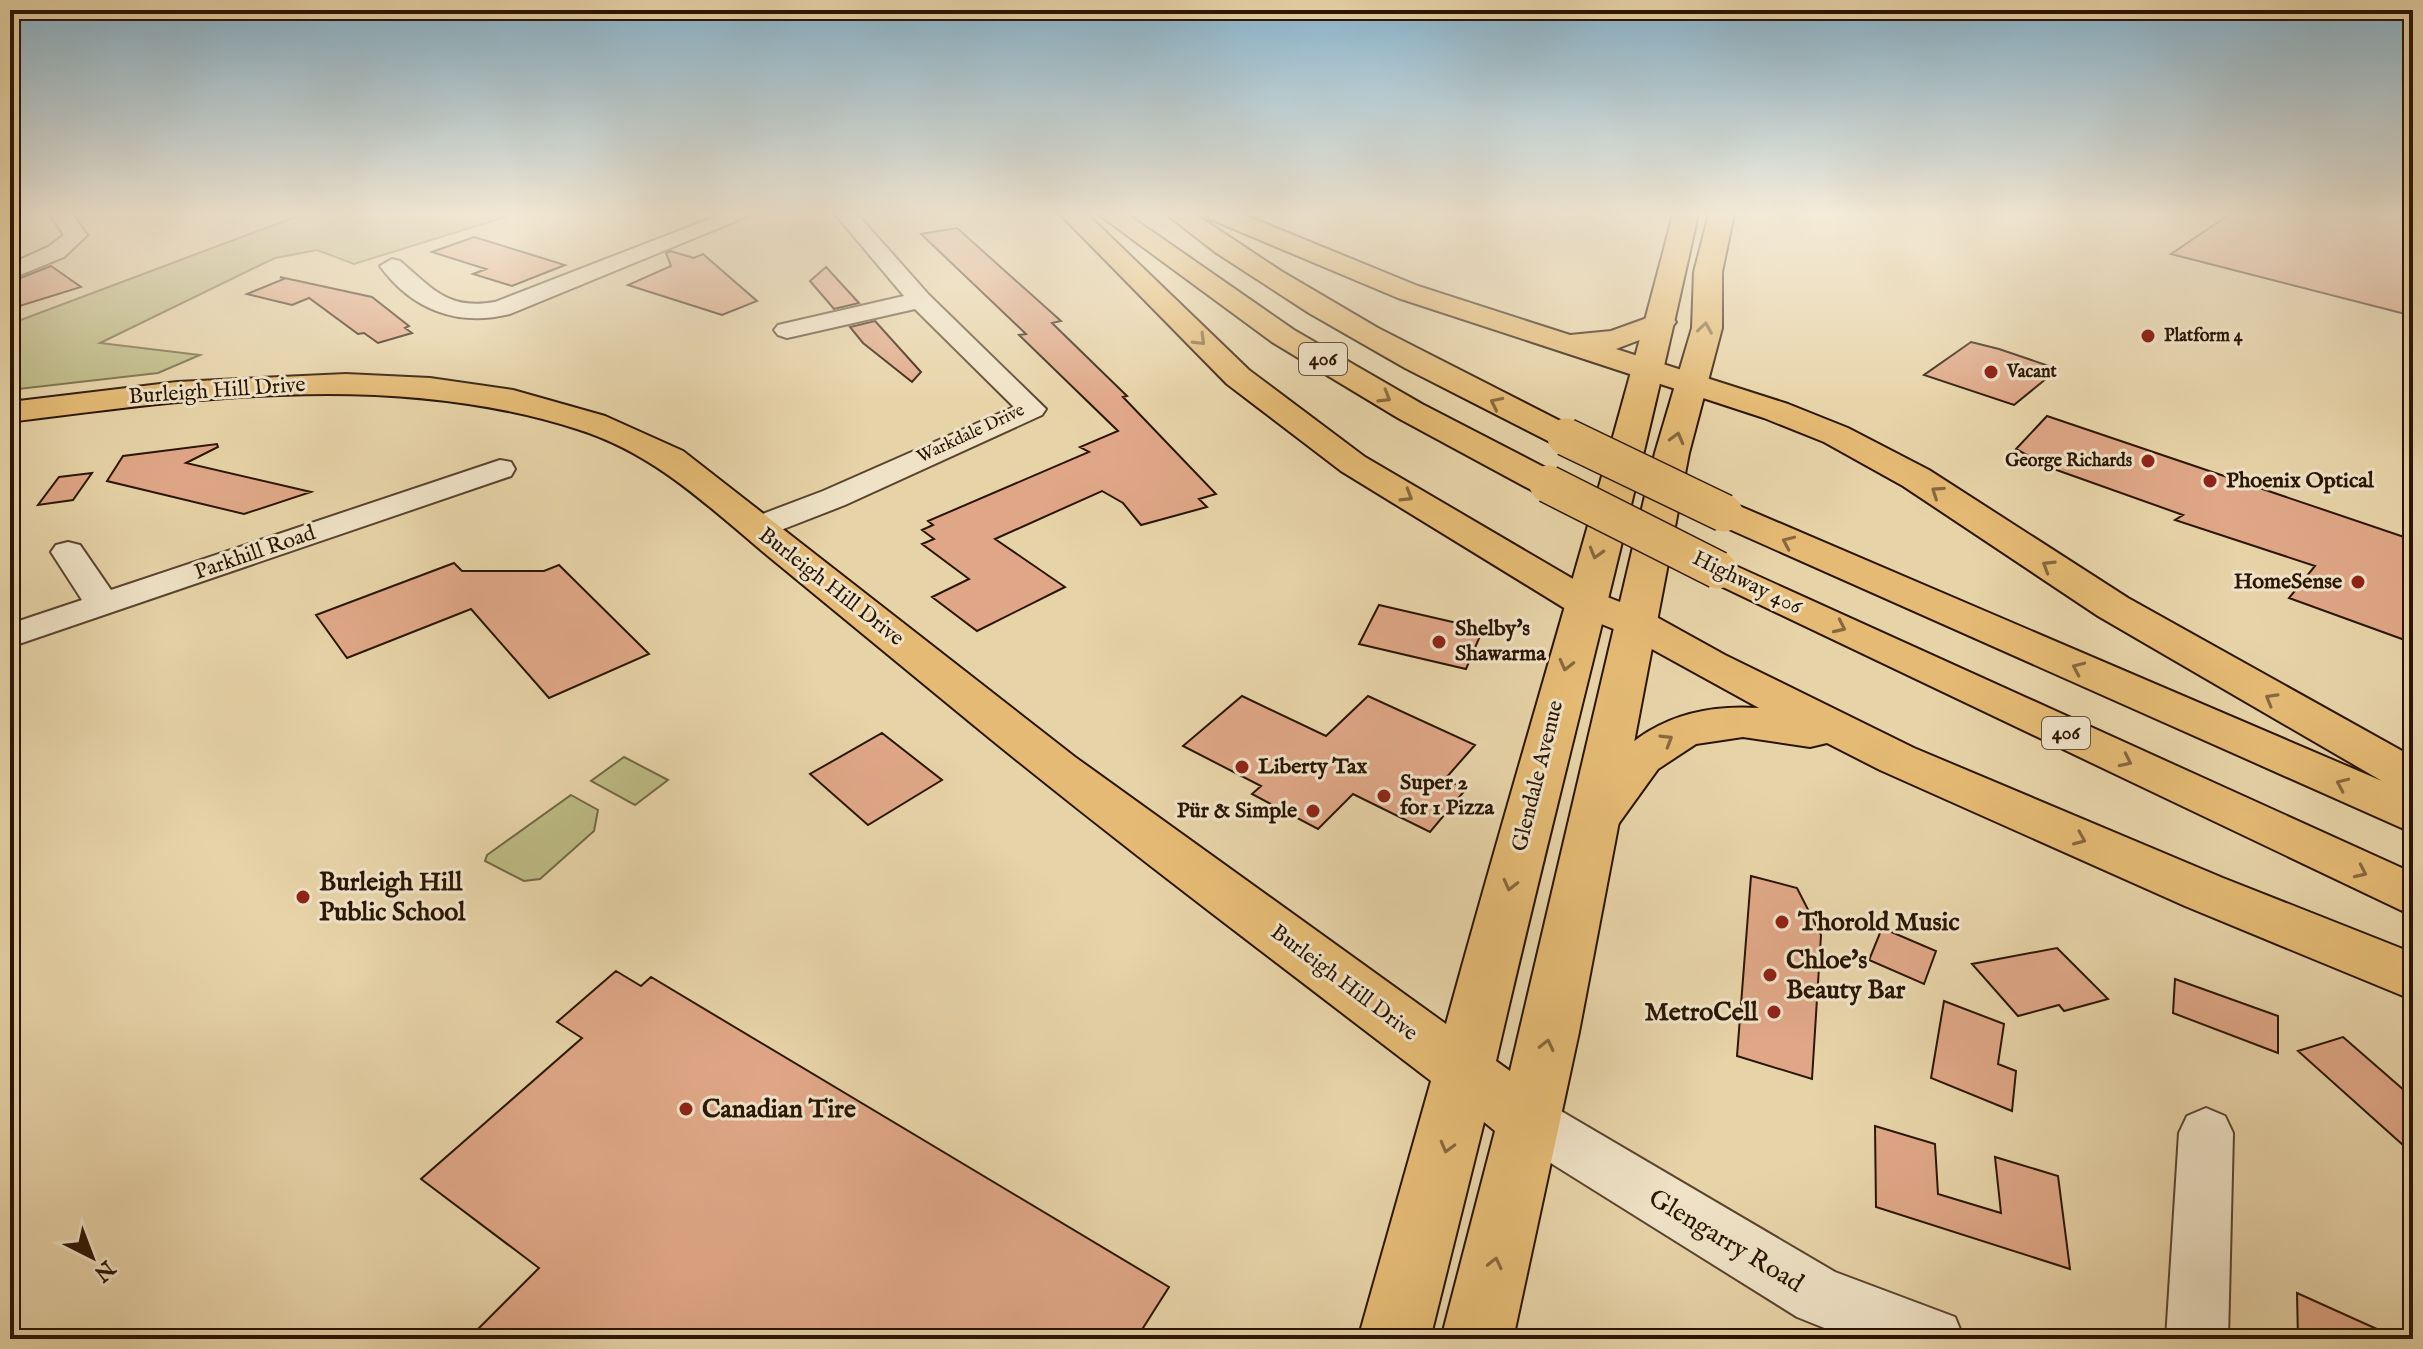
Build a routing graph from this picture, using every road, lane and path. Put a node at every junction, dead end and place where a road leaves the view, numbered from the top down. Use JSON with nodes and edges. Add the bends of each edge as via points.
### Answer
{"nodes":[{"id":1,"x":405,"y":277,"type":"edge"},
{"id":2,"x":583,"y":277,"type":"edge"},
{"id":3,"x":900,"y":277,"type":"edge"},
{"id":4,"x":1136,"y":277,"type":"edge"},
{"id":5,"x":1199,"y":277,"type":"edge"},
{"id":6,"x":1267,"y":277,"type":"edge"},
{"id":7,"x":1372,"y":277,"type":"edge"},
{"id":8,"x":1671,"y":277,"type":"edge"},
{"id":9,"x":1708,"y":277,"type":"edge"},
{"id":10,"x":920,"y":300,"type":"junction"},
{"id":11,"x":1661,"y":322,"type":"junction"},
{"id":12,"x":787,"y":330,"type":"dead end"},
{"id":13,"x":1535,"y":333,"type":"junction"},
{"id":14,"x":1649,"y":370,"type":"junction"},
{"id":15,"x":1691,"y":383,"type":"junction"},
{"id":16,"x":10,"y":412,"type":"edge"},
{"id":17,"x":500,"y":469,"type":"dead end"},
{"id":18,"x":756,"y":528,"type":"junction"},
{"id":19,"x":68,"y":552,"type":"dead end"},
{"id":20,"x":1583,"y":602,"type":"junction"},
{"id":21,"x":103,"y":605,"type":"junction"},
{"id":22,"x":1636,"y":623,"type":"junction"},
{"id":23,"x":10,"y":636,"type":"edge"},
{"id":24,"x":2413,"y":778,"type":"edge"},
{"id":25,"x":2009,"y":808,"type":"junction"},
{"id":26,"x":2413,"y":815,"type":"edge"},
{"id":27,"x":1596,"y":817,"type":"junction"},
{"id":28,"x":2413,"y":896,"type":"edge"},
{"id":29,"x":2413,"y":977,"type":"edge"},
{"id":30,"x":1463,"y":1071,"type":"junction"},
{"id":31,"x":1530,"y":1121,"type":"junction"},
{"id":32,"x":2206,"y":1133,"type":"dead end"},
{"id":33,"x":1394,"y":1339,"type":"edge"},
{"id":34,"x":1477,"y":1339,"type":"edge"},
{"id":35,"x":1933,"y":1339,"type":"edge"},
{"id":36,"x":2197,"y":1339,"type":"edge"}],
"edges":[{"from":1,"to":2,"type":"street","via":[[447,311],[463,315],[501,309]]},
{"from":3,"to":10,"type":"street","name":"Warkdale Drive"},
{"from":4,"to":20,"type":"main road","one_way":true,"via":[[1238,377],[1353,464]]},
{"from":5,"to":28,"type":"main road","name":"Highway 406","number":"406","one_way":true,"bridge":true,"via":[[1283,336],[1548,484],[1718,570]]},
{"from":26,"to":6,"type":"main road","number":"406","one_way":true,"bridge":true,"via":[[1724,513],[1428,371]]},
{"from":7,"to":13,"type":"main road"},
{"from":8,"to":11,"type":"main road","name":"Glendale Avenue"},
{"from":15,"to":9,"type":"main road","one_way":true,"via":[[1707,328]]},
{"from":10,"to":12,"type":"street"},
{"from":10,"to":18,"type":"street","name":"Warkdale Drive","via":[[1032,409]]},
{"from":11,"to":13,"type":"main road","via":[[1616,340],[1576,342]]},
{"from":11,"to":14,"type":"main road","name":"Glendale Avenue"},
{"from":13,"to":14,"type":"main road"},
{"from":14,"to":15,"type":"main road"},
{"from":14,"to":20,"type":"main road","name":"Glendale Avenue","one_way":true},
{"from":22,"to":15,"type":"main road","one_way":true},
{"from":24,"to":15,"type":"main road","one_way":true,"via":[[2113,607],[1916,478],[1836,435]]},
{"from":16,"to":18,"type":"main road","name":"Burleigh Hill Drive","via":[[278,384],[417,386],[474,394],[568,414],[627,435],[671,458]]},
{"from":17,"to":21,"type":"street","name":"Parkhill Road"},
{"from":18,"to":30,"type":"main road","name":"Burleigh Hill Drive","via":[[1058,769]]},
{"from":19,"to":21,"type":"street"},
{"from":20,"to":22,"type":"main road"},
{"from":20,"to":30,"type":"main road","name":"Glendale Avenue","one_way":true},
{"from":21,"to":23,"type":"street","name":"Parkhill Road"},
{"from":22,"to":25,"type":"main road","via":[[1884,753]]},
{"from":22,"to":27,"type":"main road"},
{"from":27,"to":25,"type":"main road","one_way":true,"via":[[1640,759],[1671,736],[1735,720],[1822,735]]},
{"from":25,"to":29,"type":"main road","one_way":true},
{"from":31,"to":27,"type":"main road","one_way":true},
{"from":30,"to":31,"type":"main road","name":"Burleigh Hill Drive"},
{"from":30,"to":33,"type":"main road","name":"Glendale Avenue","one_way":true},
{"from":34,"to":31,"type":"main road","one_way":true},
{"from":31,"to":35,"type":"street","name":"Glengarry Road","via":[[1818,1296]]},
{"from":32,"to":36,"type":"street"}]}
